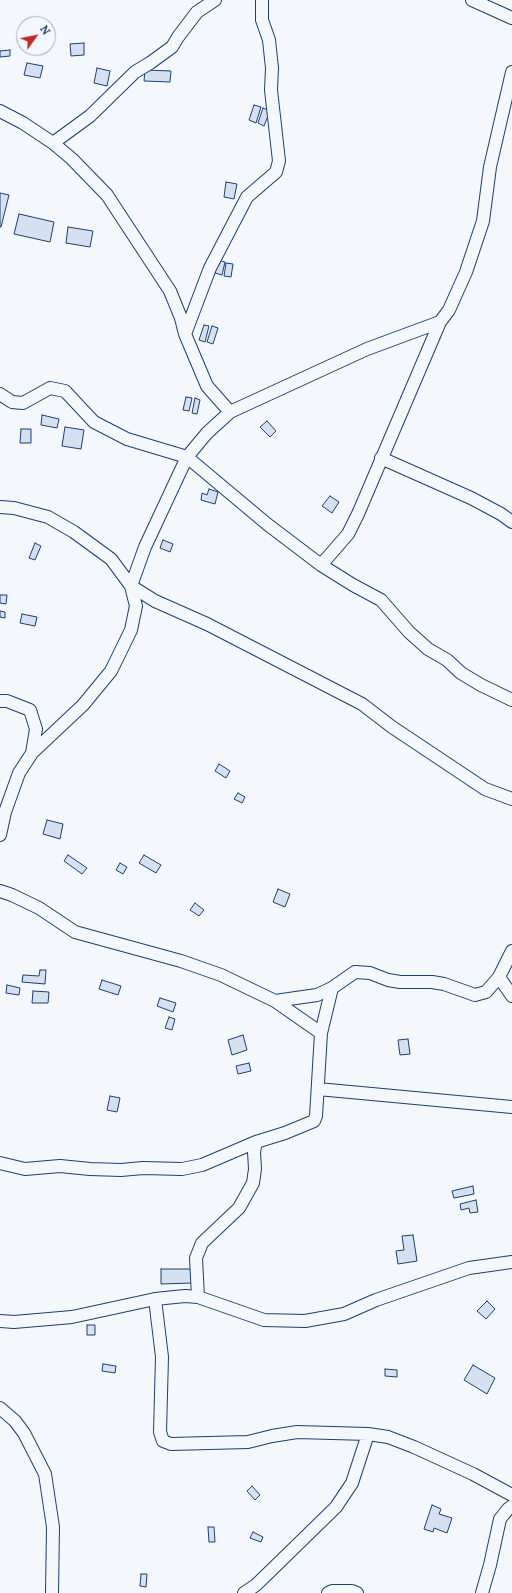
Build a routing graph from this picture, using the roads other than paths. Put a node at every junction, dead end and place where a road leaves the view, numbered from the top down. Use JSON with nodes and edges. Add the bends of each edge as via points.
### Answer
{"nodes":[{"id":1,"x":215,"y":0,"type":"edge"},
{"id":2,"x":262,"y":0,"type":"edge"},
{"id":3,"x":472,"y":0,"type":"edge"},
{"id":4,"x":512,"y":18,"type":"edge"},
{"id":5,"x":512,"y":72,"type":"edge"},
{"id":6,"x":0,"y":111,"type":"edge"},
{"id":7,"x":53,"y":143,"type":"junction"},
{"id":8,"x":440,"y":322,"type":"junction"},
{"id":9,"x":184,"y":334,"type":"junction"},
{"id":10,"x":0,"y":394,"type":"edge"},
{"id":11,"x":230,"y":412,"type":"junction"},
{"id":12,"x":188,"y":457,"type":"junction"},
{"id":13,"x":381,"y":458,"type":"junction"},
{"id":14,"x":0,"y":507,"type":"edge"},
{"id":15,"x":512,"y":522,"type":"edge"},
{"id":16,"x":321,"y":565,"type":"junction"},
{"id":17,"x":131,"y":586,"type":"junction"},
{"id":18,"x":512,"y":700,"type":"edge"},
{"id":19,"x":0,"y":701,"type":"edge"},
{"id":20,"x":32,"y":753,"type":"junction"},
{"id":21,"x":512,"y":799,"type":"edge"},
{"id":22,"x":0,"y":835,"type":"edge"},
{"id":23,"x":0,"y":891,"type":"edge"},
{"id":24,"x":512,"y":951,"type":"edge"},
{"id":25,"x":499,"y":977,"type":"junction"},
{"id":26,"x":332,"y":988,"type":"junction"},
{"id":27,"x":512,"y":996,"type":"edge"},
{"id":28,"x":275,"y":1001,"type":"junction"},
{"id":29,"x":321,"y":1033,"type":"junction"},
{"id":30,"x":318,"y":1089,"type":"junction"},
{"id":31,"x":512,"y":1107,"type":"edge"},
{"id":32,"x":256,"y":1142,"type":"junction"},
{"id":33,"x":0,"y":1163,"type":"edge"},
{"id":34,"x":512,"y":1262,"type":"edge"},
{"id":35,"x":198,"y":1297,"type":"junction"},
{"id":36,"x":155,"y":1299,"type":"junction"},
{"id":37,"x":0,"y":1321,"type":"edge"},
{"id":38,"x":0,"y":1408,"type":"edge"},
{"id":39,"x":368,"y":1434,"type":"junction"},
{"id":40,"x":512,"y":1495,"type":"edge"},
{"id":41,"x":512,"y":1506,"type":"edge"},
{"id":42,"x":52,"y":1593,"type":"edge"},
{"id":43,"x":244,"y":1593,"type":"edge"},
{"id":44,"x":328,"y":1593,"type":"edge"},
{"id":45,"x":357,"y":1593,"type":"edge"},
{"id":46,"x":482,"y":1593,"type":"edge"}],
"edges":[{"from":1,"to":7,"type":"street","via":[[197,12],[172,47],[135,72],[90,116]]},
{"from":2,"to":9,"type":"street","via":[[262,20],[269,40],[272,68],[271,90],[279,161],[276,172],[247,197],[210,268]]},
{"from":3,"to":4,"type":"street"},
{"from":5,"to":8,"type":"street","via":[[490,167],[483,221],[466,272],[449,310]]},
{"from":6,"to":7,"type":"street"},
{"from":7,"to":9,"type":"street","via":[[72,158],[107,196],[170,290]]},
{"from":8,"to":11,"type":"street","via":[[367,349]]},
{"from":8,"to":13,"type":"street"},
{"from":9,"to":11,"type":"street","via":[[207,386]]},
{"from":10,"to":12,"type":"street","via":[[12,402],[23,403],[50,388],[65,391],[94,422],[127,439]]},
{"from":11,"to":12,"type":"street","via":[[207,433]]},
{"from":12,"to":16,"type":"street","via":[[267,524]]},
{"from":12,"to":17,"type":"street","via":[[145,547]]},
{"from":13,"to":15,"type":"street","via":[[471,498]]},
{"from":13,"to":16,"type":"street","via":[[348,534]]},
{"from":14,"to":17,"type":"street","via":[[48,517],[74,532],[111,559]]},
{"from":16,"to":18,"type":"street","via":[[381,600],[409,632],[461,673]]},
{"from":17,"to":20,"type":"street","via":[[136,606],[131,630],[111,671],[83,705]]},
{"from":17,"to":21,"type":"street","via":[[155,601],[208,624],[362,704],[387,724],[485,789]]},
{"from":19,"to":20,"type":"street","via":[[7,701],[30,710],[36,729]]},
{"from":20,"to":22,"type":"street","via":[[19,773]]},
{"from":23,"to":28,"type":"street","via":[[39,908],[75,932],[188,963],[221,975]]},
{"from":24,"to":25,"type":"street"},
{"from":25,"to":26,"type":"street","via":[[486,992],[475,995],[444,984],[400,982],[370,972],[355,972]]},
{"from":25,"to":27,"type":"street"},
{"from":26,"to":28,"type":"street","via":[[317,995]]},
{"from":26,"to":29,"type":"street"},
{"from":28,"to":29,"type":"street"},
{"from":29,"to":30,"type":"street"},
{"from":30,"to":31,"type":"street"},
{"from":30,"to":32,"type":"street","via":[[314,1121]]},
{"from":32,"to":33,"type":"street","via":[[202,1165],[182,1169],[121,1170],[60,1166],[25,1169]]},
{"from":32,"to":35,"type":"street","via":[[253,1183],[239,1208],[202,1243],[196,1258]]},
{"from":34,"to":35,"type":"street","via":[[469,1268],[376,1300],[344,1314],[305,1321],[264,1320]]},
{"from":35,"to":36,"type":"street"},
{"from":36,"to":37,"type":"street","via":[[72,1317]]},
{"from":36,"to":39,"type":"street","via":[[162,1357],[160,1432],[163,1441],[172,1444],[240,1442],[297,1432]]},
{"from":38,"to":42,"type":"street","via":[[24,1433],[45,1474],[53,1527]]},
{"from":39,"to":40,"type":"street","via":[[388,1437],[414,1447]]},
{"from":39,"to":43,"type":"street","via":[[352,1483],[336,1507],[256,1585]]},
{"from":41,"to":46,"type":"street","via":[[500,1519]]},
{"from":44,"to":45,"type":"street"}]}
